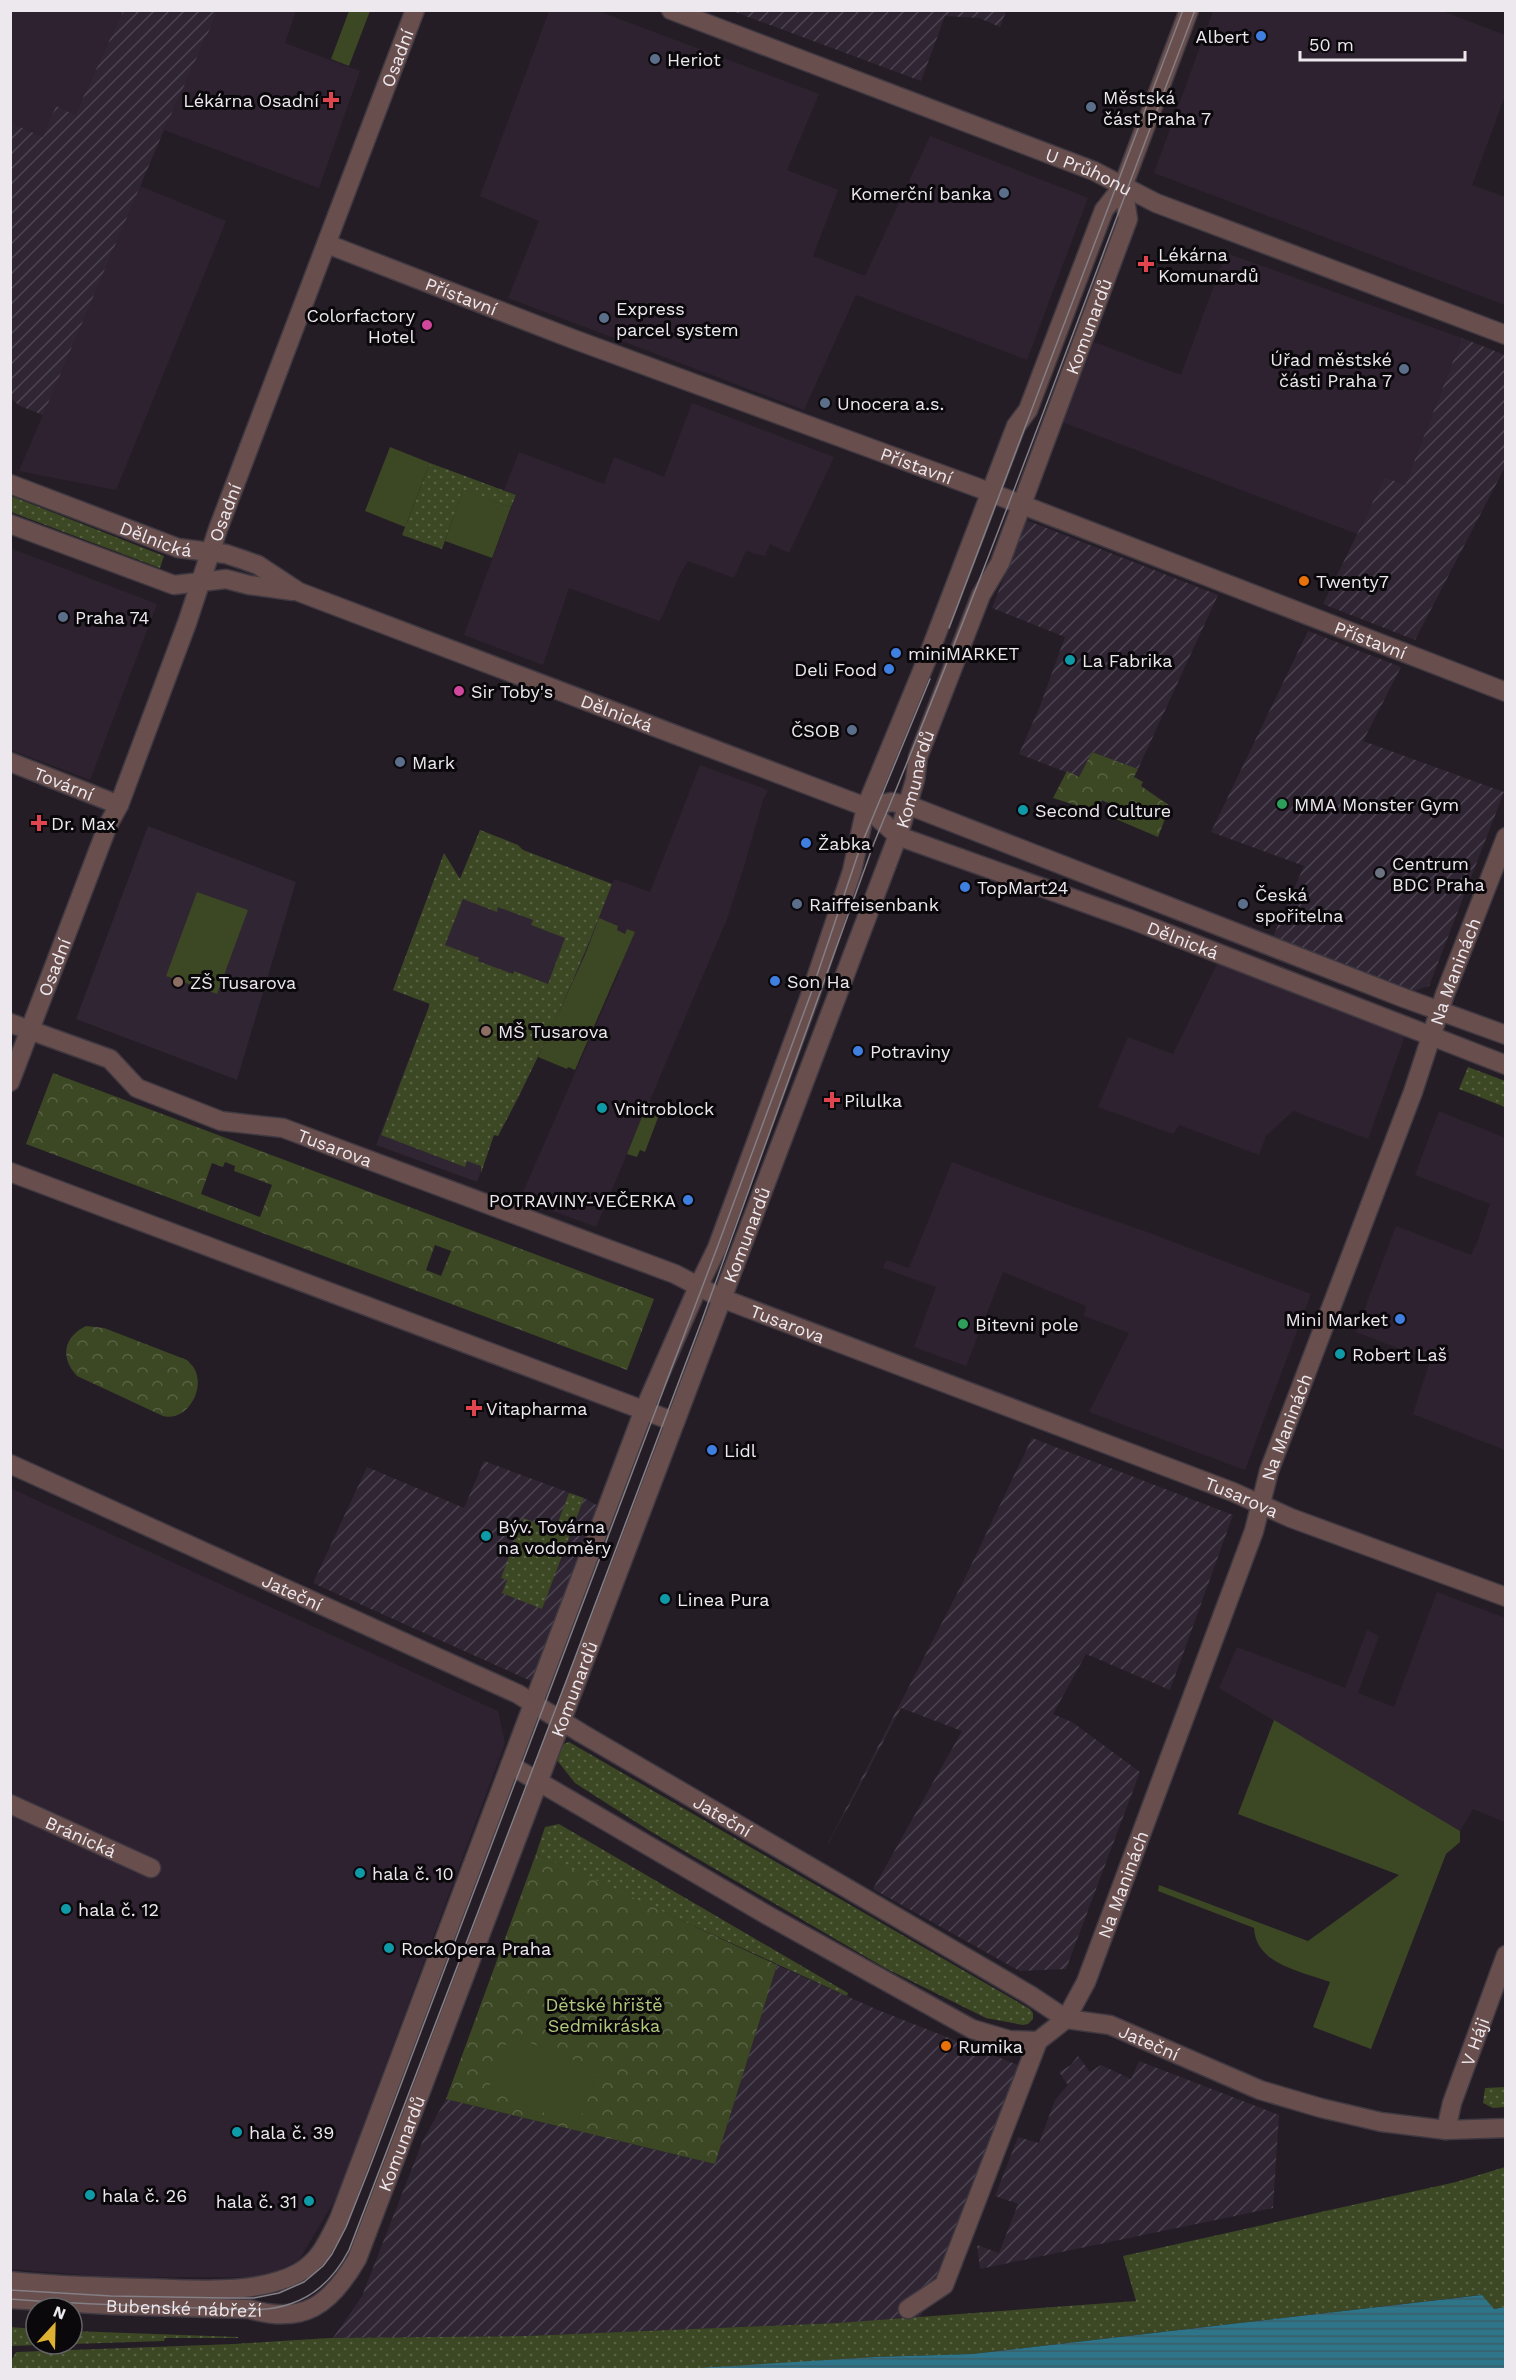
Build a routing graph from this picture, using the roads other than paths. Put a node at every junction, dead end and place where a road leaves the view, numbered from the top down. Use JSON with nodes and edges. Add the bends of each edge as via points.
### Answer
{"nodes":[{"id":1,"x":415,"y":10,"type":"edge"},
{"id":2,"x":671,"y":10,"type":"edge"},
{"id":3,"x":1189,"y":10,"type":"edge"},
{"id":4,"x":1123,"y":186,"type":"junction"},
{"id":5,"x":327,"y":244,"type":"junction"},
{"id":6,"x":1506,"y":335,"type":"edge"},
{"id":7,"x":10,"y":484,"type":"edge"},
{"id":8,"x":991,"y":493,"type":"junction"},
{"id":9,"x":1022,"y":505,"type":"junction"},
{"id":10,"x":10,"y":524,"type":"edge"},
{"id":11,"x":211,"y":553,"type":"junction"},
{"id":12,"x":201,"y":583,"type":"junction"},
{"id":13,"x":300,"y":592,"type":"junction"},
{"id":14,"x":1506,"y":692,"type":"edge"},
{"id":15,"x":10,"y":762,"type":"edge"},
{"id":16,"x":119,"y":805,"type":"junction"},
{"id":17,"x":908,"y":805,"type":"junction"},
{"id":18,"x":866,"y":807,"type":"junction"},
{"id":19,"x":898,"y":836,"type":"junction"},
{"id":20,"x":1506,"y":837,"type":"edge"},
{"id":21,"x":1440,"y":1011,"type":"junction"},
{"id":22,"x":10,"y":1023,"type":"edge"},
{"id":23,"x":29,"y":1029,"type":"junction"},
{"id":24,"x":1506,"y":1035,"type":"edge"},
{"id":25,"x":1431,"y":1036,"type":"junction"},
{"id":26,"x":1506,"y":1065,"type":"edge"},
{"id":27,"x":10,"y":1082,"type":"edge"},
{"id":28,"x":10,"y":1172,"type":"edge"},
{"id":29,"x":698,"y":1287,"type":"junction"},
{"id":30,"x":721,"y":1298,"type":"junction"},
{"id":31,"x":644,"y":1410,"type":"junction"},
{"id":32,"x":675,"y":1422,"type":"junction"},
{"id":33,"x":10,"y":1464,"type":"edge"},
{"id":34,"x":1261,"y":1504,"type":"junction"},
{"id":35,"x":1506,"y":1597,"type":"edge"},
{"id":36,"x":533,"y":1704,"type":"junction"},
{"id":37,"x":562,"y":1722,"type":"junction"},
{"id":38,"x":510,"y":1765,"type":"junction"},
{"id":39,"x":539,"y":1782,"type":"junction"},
{"id":40,"x":10,"y":1804,"type":"edge"},
{"id":41,"x":151,"y":1868,"type":"dead end"},
{"id":42,"x":1506,"y":1955,"type":"edge"},
{"id":43,"x":1066,"y":2019,"type":"junction"},
{"id":44,"x":1038,"y":2041,"type":"junction"},
{"id":45,"x":1506,"y":2128,"type":"edge"},
{"id":46,"x":1446,"y":2130,"type":"junction"},
{"id":47,"x":322,"y":2253,"type":"joint"},
{"id":48,"x":345,"y":2279,"type":"joint"},
{"id":49,"x":10,"y":2281,"type":"edge"},
{"id":50,"x":10,"y":2299,"type":"edge"},
{"id":51,"x":908,"y":2309,"type":"dead end"}],
"edges":[{"from":1,"to":5,"type":"street","name":"Osadní"},
{"from":2,"to":4,"type":"street","name":"U Průhonu","via":[[1094,171]]},
{"from":3,"to":4,"type":"street","name":"Komunardů"},
{"from":4,"to":6,"type":"street","name":"U Průhonu","via":[[1156,203]]},
{"from":4,"to":8,"type":"street","name":"Komunardů","via":[[1104,210],[1028,410],[1017,426]]},
{"from":4,"to":9,"type":"street","name":"Komunardů","via":[[1128,219]]},
{"from":5,"to":8,"type":"street","name":"Přístavní"},
{"from":5,"to":11,"type":"street","name":"Osadní"},
{"from":7,"to":11,"type":"street","name":"Dělnická","via":[[178,548]]},
{"from":8,"to":9,"type":"street","name":"Přístavní"},
{"from":8,"to":18,"type":"street","name":"Komunardů"},
{"from":9,"to":14,"type":"street","name":"Přístavní"},
{"from":9,"to":17,"type":"street","name":"Komunardů","via":[[1000,563],[981,595],[918,757]]},
{"from":10,"to":12,"type":"street","name":"Dělnická","via":[[166,583]]},
{"from":11,"to":12,"type":"street","name":"Osadní"},
{"from":11,"to":13,"type":"street","name":"Dělnická","via":[[258,565]]},
{"from":12,"to":13,"type":"street","name":"Dělnická","via":[[226,579]]},
{"from":12,"to":16,"type":"street","name":"Osadní"},
{"from":13,"to":18,"type":"street","name":"Dělnická"},
{"from":15,"to":16,"type":"street","name":"Tovární"},
{"from":16,"to":23,"type":"street","name":"Osadní"},
{"from":17,"to":18,"type":"street","name":"Dělnická","via":[[891,802]]},
{"from":17,"to":19,"type":"street","name":"Komunardů"},
{"from":17,"to":21,"type":"street","name":"Dělnická"},
{"from":18,"to":19,"type":"street","name":"Dělnická"},
{"from":18,"to":29,"type":"street","name":"Komunardů","via":[[852,871],[810,996],[717,1248]]},
{"from":19,"to":25,"type":"street","name":"Dělnická","via":[[1130,919]]},
{"from":19,"to":30,"type":"street","name":"Komunardů"},
{"from":20,"to":21,"type":"street","name":"Na Maninách"},
{"from":21,"to":24,"type":"street","name":"Dělnická"},
{"from":21,"to":25,"type":"street","name":"Na Maninách"},
{"from":22,"to":23,"type":"street","name":"Tusarova"},
{"from":23,"to":27,"type":"street","name":"Osadní"},
{"from":23,"to":29,"type":"street","name":"Tusarova","via":[[110,1059],[137,1088],[221,1121],[283,1128],[675,1274]]},
{"from":25,"to":26,"type":"street","name":"Dělnická"},
{"from":25,"to":34,"type":"street","name":"Na Maninách","via":[[1269,1471]]},
{"from":28,"to":31,"type":"street"},
{"from":29,"to":30,"type":"street","name":"Tusarova"},
{"from":29,"to":31,"type":"street","name":"Komunardů"},
{"from":30,"to":32,"type":"street","name":"Komunardů"},
{"from":30,"to":34,"type":"street","name":"Tusarova"},
{"from":31,"to":32,"type":"street"},
{"from":31,"to":36,"type":"street","name":"Komunardů"},
{"from":32,"to":37,"type":"street","name":"Komunardů"},
{"from":33,"to":36,"type":"street","name":"Jateční","via":[[508,1689]]},
{"from":34,"to":35,"type":"street","name":"Tusarova"},
{"from":34,"to":43,"type":"street","name":"Na Maninách","via":[[1254,1532],[1086,1982]]},
{"from":36,"to":37,"type":"street","name":"Jateční"},
{"from":36,"to":38,"type":"street","name":"Komunardů"},
{"from":37,"to":39,"type":"street","name":"Komunardů"},
{"from":37,"to":43,"type":"street","name":"Jateční"},
{"from":38,"to":39,"type":"street"},
{"from":38,"to":47,"type":"street","name":"Komunardů","via":[[343,2209]]},
{"from":39,"to":44,"type":"street","via":[[972,2029],[1009,2040]]},
{"from":39,"to":48,"type":"street","name":"Komunardů","via":[[385,2188]]},
{"from":40,"to":41,"type":"street","name":"Bránická"},
{"from":42,"to":46,"type":"street","name":"V Háji","via":[[1452,2103]]},
{"from":43,"to":44,"type":"street"},
{"from":43,"to":46,"type":"street","name":"Jateční","via":[[1110,2025],[1260,2090],[1321,2108],[1381,2122]]},
{"from":44,"to":51,"type":"street","via":[[944,2285]]},
{"from":45,"to":46,"type":"street","name":"Jateční"},
{"from":47,"to":49,"type":"street","name":"Bubenské nábřeží","via":[[297,2274],[258,2286],[197,2289],[49,2286]]},
{"from":48,"to":50,"type":"street","name":"Bubenské nábřeží","via":[[317,2305],[286,2315],[249,2309]]}]}
